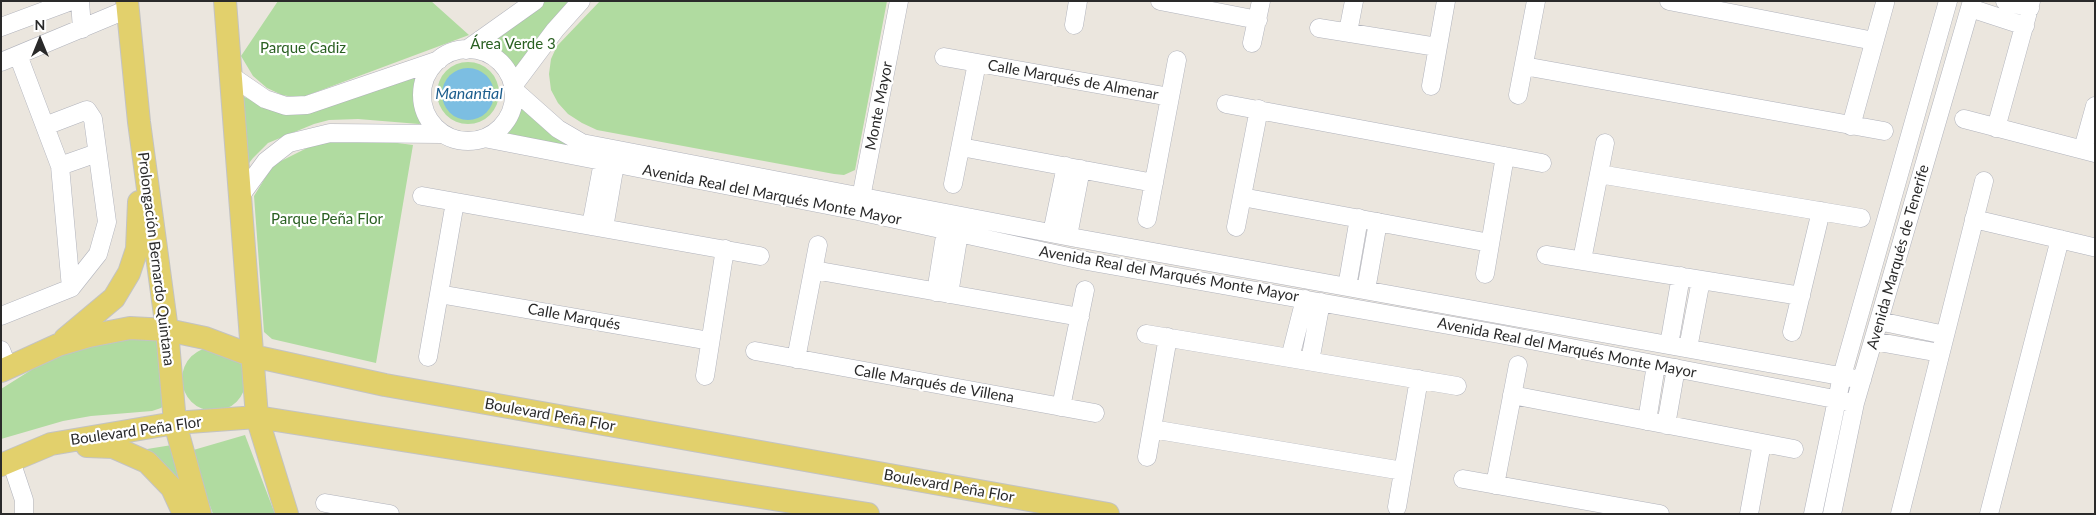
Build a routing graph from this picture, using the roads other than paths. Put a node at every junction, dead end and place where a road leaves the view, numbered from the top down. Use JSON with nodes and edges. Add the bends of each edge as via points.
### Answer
{"nodes":[{"id":1,"x":71,"y":1,"type":"edge"},
{"id":2,"x":80,"y":1,"type":"edge"},
{"id":3,"x":225,"y":1,"type":"edge"},
{"id":4,"x":535,"y":1,"type":"edge"},
{"id":5,"x":581,"y":1,"type":"edge"},
{"id":6,"x":899,"y":1,"type":"edge"},
{"id":7,"x":1078,"y":1,"type":"edge"},
{"id":8,"x":1261,"y":1,"type":"edge"},
{"id":9,"x":1354,"y":1,"type":"edge"},
{"id":10,"x":1446,"y":1,"type":"edge"},
{"id":11,"x":1536,"y":1,"type":"edge"},
{"id":12,"x":1669,"y":1,"type":"edge"},
{"id":13,"x":1948,"y":1,"type":"edge"},
{"id":14,"x":2006,"y":1,"type":"edge"},
{"id":15,"x":1166,"y":2,"type":"edge"},
{"id":16,"x":1885,"y":3,"type":"dead end"},
{"id":17,"x":1692,"y":4,"type":"edge"},
{"id":18,"x":1971,"y":4,"type":"edge"},
{"id":19,"x":127,"y":5,"type":"edge"},
{"id":20,"x":1710,"y":5,"type":"edge"},
{"id":21,"x":2031,"y":5,"type":"edge"},
{"id":22,"x":1258,"y":20,"type":"junction"},
{"id":23,"x":1074,"y":25,"type":"dead end"},
{"id":24,"x":2025,"y":26,"type":"junction"},
{"id":25,"x":1,"y":27,"type":"edge"},
{"id":26,"x":82,"y":28,"type":"junction"},
{"id":27,"x":1318,"y":28,"type":"dead end"},
{"id":28,"x":1348,"y":32,"type":"junction"},
{"id":29,"x":1874,"y":41,"type":"junction"},
{"id":30,"x":1252,"y":43,"type":"dead end"},
{"id":31,"x":1437,"y":47,"type":"junction"},
{"id":32,"x":466,"y":50,"type":"junction"},
{"id":33,"x":18,"y":55,"type":"junction"},
{"id":34,"x":944,"y":57,"type":"dead end"},
{"id":35,"x":439,"y":60,"type":"junction"},
{"id":36,"x":1178,"y":60,"type":"dead end"},
{"id":37,"x":1,"y":62,"type":"edge"},
{"id":38,"x":977,"y":63,"type":"junction"},
{"id":39,"x":1524,"y":66,"type":"junction"},
{"id":40,"x":230,"y":75,"type":"junction"},
{"id":41,"x":1431,"y":86,"type":"dead end"},
{"id":42,"x":513,"y":87,"type":"junction"},
{"id":43,"x":1518,"y":95,"type":"dead end"},
{"id":44,"x":1170,"y":97,"type":"junction"},
{"id":45,"x":1226,"y":104,"type":"dead end"},
{"id":46,"x":2095,"y":106,"type":"edge"},
{"id":47,"x":1258,"y":109,"type":"junction"},
{"id":48,"x":1964,"y":119,"type":"dead end"},
{"id":49,"x":139,"y":122,"type":"junction"},
{"id":50,"x":45,"y":126,"type":"junction"},
{"id":51,"x":1851,"y":126,"type":"junction"},
{"id":52,"x":1996,"y":128,"type":"junction"},
{"id":53,"x":1884,"y":131,"type":"dead end"},
{"id":54,"x":442,"y":134,"type":"junction"},
{"id":55,"x":484,"y":138,"type":"junction"},
{"id":56,"x":1605,"y":143,"type":"dead end"},
{"id":57,"x":960,"y":147,"type":"junction"},
{"id":58,"x":2089,"y":151,"type":"edge"},
{"id":59,"x":97,"y":153,"type":"junction"},
{"id":60,"x":1505,"y":156,"type":"junction"},
{"id":61,"x":609,"y":163,"type":"junction"},
{"id":62,"x":1542,"y":163,"type":"dead end"},
{"id":63,"x":60,"y":166,"type":"junction"},
{"id":64,"x":1073,"y":168,"type":"junction"},
{"id":65,"x":1599,"y":174,"type":"junction"},
{"id":66,"x":1984,"y":181,"type":"dead end"},
{"id":67,"x":1154,"y":183,"type":"junction"},
{"id":68,"x":953,"y":184,"type":"dead end"},
{"id":69,"x":241,"y":194,"type":"junction"},
{"id":70,"x":422,"y":196,"type":"dead end"},
{"id":71,"x":1242,"y":196,"type":"junction"},
{"id":72,"x":455,"y":202,"type":"junction"},
{"id":73,"x":859,"y":204,"type":"junction"},
{"id":74,"x":1821,"y":211,"type":"junction"},
{"id":75,"x":1359,"y":218,"type":"junction"},
{"id":76,"x":1861,"y":218,"type":"dead end"},
{"id":77,"x":1147,"y":219,"type":"dead end"},
{"id":78,"x":1974,"y":219,"type":"junction"},
{"id":79,"x":1378,"y":222,"type":"junction"},
{"id":80,"x":597,"y":227,"type":"junction"},
{"id":81,"x":1236,"y":227,"type":"dead end"},
{"id":82,"x":952,"y":232,"type":"junction"},
{"id":83,"x":1060,"y":235,"type":"junction"},
{"id":84,"x":2060,"y":239,"type":"junction"},
{"id":85,"x":1490,"y":243,"type":"junction"},
{"id":86,"x":818,"y":245,"type":"dead end"},
{"id":87,"x":2093,"y":247,"type":"dead end"},
{"id":88,"x":725,"y":249,"type":"junction"},
{"id":89,"x":1546,"y":255,"type":"dead end"},
{"id":90,"x":760,"y":256,"type":"dead end"},
{"id":91,"x":1582,"y":260,"type":"junction"},
{"id":92,"x":814,"y":270,"type":"junction"},
{"id":93,"x":1485,"y":274,"type":"dead end"},
{"id":94,"x":1681,"y":276,"type":"junction"},
{"id":95,"x":1701,"y":280,"type":"junction"},
{"id":96,"x":1347,"y":287,"type":"junction"},
{"id":97,"x":71,"y":288,"type":"junction"},
{"id":98,"x":1086,"y":290,"type":"dead end"},
{"id":99,"x":1366,"y":290,"type":"junction"},
{"id":100,"x":942,"y":293,"type":"junction"},
{"id":101,"x":439,"y":294,"type":"junction"},
{"id":102,"x":1801,"y":296,"type":"junction"},
{"id":103,"x":1313,"y":301,"type":"junction"},
{"id":104,"x":1504,"y":315,"type":"junction"},
{"id":105,"x":1,"y":316,"type":"edge"},
{"id":106,"x":1080,"y":317,"type":"junction"},
{"id":107,"x":1879,"y":321,"type":"junction"},
{"id":108,"x":167,"y":330,"type":"junction"},
{"id":109,"x":1792,"y":332,"type":"dead end"},
{"id":110,"x":1146,"y":334,"type":"dead end"},
{"id":111,"x":1499,"y":334,"type":"junction"},
{"id":112,"x":1945,"y":335,"type":"junction"},
{"id":113,"x":1168,"y":338,"type":"junction"},
{"id":114,"x":710,"y":341,"type":"junction"},
{"id":115,"x":1873,"y":341,"type":"junction"},
{"id":116,"x":58,"y":345,"type":"junction"},
{"id":117,"x":1669,"y":345,"type":"junction"},
{"id":118,"x":1688,"y":348,"type":"junction"},
{"id":119,"x":756,"y":351,"type":"dead end"},
{"id":120,"x":1940,"y":353,"type":"junction"},
{"id":121,"x":253,"y":356,"type":"junction"},
{"id":122,"x":428,"y":357,"type":"dead end"},
{"id":123,"x":1290,"y":358,"type":"junction"},
{"id":124,"x":796,"y":359,"type":"junction"},
{"id":125,"x":1310,"y":361,"type":"junction"},
{"id":126,"x":4,"y":363,"type":"edge"},
{"id":127,"x":1518,"y":365,"type":"dead end"},
{"id":128,"x":1656,"y":365,"type":"junction"},
{"id":129,"x":1676,"y":368,"type":"junction"},
{"id":130,"x":704,"y":376,"type":"dead end"},
{"id":131,"x":1842,"y":376,"type":"junction"},
{"id":132,"x":1418,"y":379,"type":"junction"},
{"id":133,"x":1862,"y":380,"type":"junction"},
{"id":134,"x":1457,"y":386,"type":"dead end"},
{"id":135,"x":1512,"y":395,"type":"junction"},
{"id":136,"x":1837,"y":400,"type":"junction"},
{"id":137,"x":1854,"y":403,"type":"junction"},
{"id":138,"x":1061,"y":407,"type":"junction"},
{"id":139,"x":1095,"y":413,"type":"dead end"},
{"id":140,"x":257,"y":417,"type":"junction"},
{"id":141,"x":1647,"y":421,"type":"junction"},
{"id":142,"x":175,"y":422,"type":"junction"},
{"id":143,"x":1666,"y":424,"type":"junction"},
{"id":144,"x":1152,"y":429,"type":"junction"},
{"id":145,"x":1762,"y":443,"type":"junction"},
{"id":146,"x":51,"y":444,"type":"junction"},
{"id":147,"x":1794,"y":449,"type":"dead end"},
{"id":148,"x":1147,"y":457,"type":"dead end"},
{"id":149,"x":6,"y":463,"type":"edge"},
{"id":150,"x":1403,"y":471,"type":"junction"},
{"id":151,"x":1463,"y":479,"type":"dead end"},
{"id":152,"x":1495,"y":485,"type":"junction"},
{"id":153,"x":325,"y":503,"type":"dead end"},
{"id":154,"x":1026,"y":507,"type":"edge"},
{"id":155,"x":1397,"y":507,"type":"dead end"},
{"id":156,"x":356,"y":510,"type":"edge"},
{"id":157,"x":24,"y":514,"type":"edge"},
{"id":158,"x":184,"y":514,"type":"edge"},
{"id":159,"x":200,"y":514,"type":"edge"},
{"id":160,"x":287,"y":514,"type":"edge"},
{"id":161,"x":390,"y":514,"type":"edge"},
{"id":162,"x":868,"y":514,"type":"edge"},
{"id":163,"x":1108,"y":514,"type":"edge"},
{"id":164,"x":1660,"y":514,"type":"edge"},
{"id":165,"x":1749,"y":514,"type":"edge"},
{"id":166,"x":1813,"y":514,"type":"edge"},
{"id":167,"x":1832,"y":514,"type":"edge"},
{"id":168,"x":1900,"y":514,"type":"edge"},
{"id":169,"x":1989,"y":514,"type":"edge"}],
"edges":[{"from":1,"to":25,"type":"street"},
{"from":2,"to":26,"type":"street"},
{"from":3,"to":40,"type":"main road"},
{"from":4,"to":32,"type":"street"},
{"from":5,"to":42,"type":"street"},
{"from":6,"to":73,"type":"street","name":"Monte Mayor"},
{"from":7,"to":23,"type":"street"},
{"from":8,"to":22,"type":"street"},
{"from":9,"to":28,"type":"street"},
{"from":10,"to":31,"type":"street"},
{"from":11,"to":39,"type":"street"},
{"from":12,"to":17,"type":"street"},
{"from":13,"to":131,"type":"street","name":"Avenida Marqués de Tenerife"},
{"from":14,"to":21,"type":"street"},
{"from":15,"to":22,"type":"street"},
{"from":16,"to":29,"type":"street"},
{"from":17,"to":20,"type":"street"},
{"from":18,"to":24,"type":"street"},
{"from":18,"to":107,"type":"street","name":"Avenida Marqués de Tenerife"},
{"from":19,"to":26,"type":"street"},
{"from":19,"to":49,"type":"main road","name":"Prolongación Bernardo Quintana"},
{"from":20,"to":29,"type":"street"},
{"from":21,"to":24,"type":"street"},
{"from":22,"to":30,"type":"street"},
{"from":24,"to":52,"type":"street"},
{"from":26,"to":33,"type":"street"},
{"from":27,"to":28,"type":"street"},
{"from":28,"to":31,"type":"street"},
{"from":29,"to":51,"type":"street"},
{"from":31,"to":41,"type":"street"},
{"from":32,"to":35,"type":"street","via":[[452,52]]},
{"from":32,"to":42,"type":"street","via":[[479,51],[501,63]]},
{"from":33,"to":37,"type":"street"},
{"from":33,"to":50,"type":"street"},
{"from":34,"to":38,"type":"street"},
{"from":35,"to":40,"type":"street","via":[[307,106],[286,106],[265,99]]},
{"from":35,"to":54,"type":"street","via":[[423,83],[422,98],[432,124]]},
{"from":36,"to":44,"type":"street"},
{"from":38,"to":44,"type":"street","name":"Calle Marqués de Almenar"},
{"from":38,"to":57,"type":"street","name":"Calle Marqués de Almenar"},
{"from":39,"to":43,"type":"street"},
{"from":39,"to":51,"type":"street"},
{"from":40,"to":69,"type":"main road"},
{"from":42,"to":55,"type":"street","via":[[514,99],[505,123]]},
{"from":42,"to":73,"type":"street","name":"Avenida Real del Marqués Monte Mayor","via":[[558,129],[582,143]]},
{"from":44,"to":67,"type":"street","name":"Calle Marqués de Almenar"},
{"from":45,"to":47,"type":"street"},
{"from":46,"to":58,"type":"street"},
{"from":47,"to":60,"type":"street"},
{"from":47,"to":71,"type":"street"},
{"from":48,"to":52,"type":"street"},
{"from":49,"to":108,"type":"main road","name":"Prolongación Bernardo Quintana"},
{"from":49,"to":116,"type":"main road","via":[[135,137],[138,249],[114,298]]},
{"from":50,"to":59,"type":"street","via":[[87,110],[93,119]]},
{"from":50,"to":63,"type":"street"},
{"from":51,"to":53,"type":"street"},
{"from":52,"to":58,"type":"street"},
{"from":54,"to":55,"type":"street","via":[[456,140]]},
{"from":54,"to":69,"type":"street","via":[[330,133],[289,143],[266,161]]},
{"from":55,"to":61,"type":"street","name":"Avenida Real del Marqués Monte Mayor"},
{"from":56,"to":65,"type":"street"},
{"from":57,"to":64,"type":"street"},
{"from":57,"to":68,"type":"street","name":"Calle Marqués de Almenar"},
{"from":59,"to":63,"type":"street"},
{"from":59,"to":97,"type":"street","via":[[107,222],[98,254]]},
{"from":60,"to":62,"type":"street"},
{"from":60,"to":85,"type":"street"},
{"from":61,"to":73,"type":"street","name":"Avenida Real del Marqués Monte Mayor"},
{"from":61,"to":80,"type":"street"},
{"from":63,"to":97,"type":"street"},
{"from":64,"to":67,"type":"street"},
{"from":64,"to":83,"type":"street"},
{"from":65,"to":74,"type":"street"},
{"from":65,"to":91,"type":"street"},
{"from":66,"to":78,"type":"street"},
{"from":67,"to":77,"type":"street","name":"Calle Marqués de Almenar"},
{"from":69,"to":121,"type":"main road"},
{"from":70,"to":72,"type":"street"},
{"from":71,"to":75,"type":"street"},
{"from":71,"to":81,"type":"street"},
{"from":72,"to":80,"type":"street"},
{"from":72,"to":101,"type":"street"},
{"from":73,"to":82,"type":"street","name":"Avenida Real del Marqués Monte Mayor"},
{"from":73,"to":83,"type":"street","name":"Avenida Real del Marqués Monte Mayor"},
{"from":74,"to":76,"type":"street"},
{"from":74,"to":102,"type":"street"},
{"from":75,"to":79,"type":"street"},
{"from":75,"to":96,"type":"street"},
{"from":78,"to":84,"type":"street"},
{"from":78,"to":112,"type":"street"},
{"from":79,"to":85,"type":"street"},
{"from":79,"to":99,"type":"street"},
{"from":80,"to":88,"type":"street"},
{"from":82,"to":100,"type":"street"},
{"from":82,"to":103,"type":"street","name":"Avenida Real del Marqués Monte Mayor","via":[[1087,261]]},
{"from":83,"to":96,"type":"street","name":"Avenida Real del Marqués Monte Mayor"},
{"from":84,"to":87,"type":"street"},
{"from":84,"to":169,"type":"street"},
{"from":85,"to":93,"type":"street"},
{"from":86,"to":92,"type":"street"},
{"from":88,"to":90,"type":"street"},
{"from":88,"to":114,"type":"street"},
{"from":89,"to":91,"type":"street"},
{"from":91,"to":94,"type":"street"},
{"from":92,"to":100,"type":"street"},
{"from":92,"to":124,"type":"street"},
{"from":94,"to":95,"type":"street"},
{"from":94,"to":117,"type":"street"},
{"from":95,"to":102,"type":"street"},
{"from":95,"to":118,"type":"street"},
{"from":96,"to":99,"type":"street","name":"Avenida Real del Marqués Monte Mayor"},
{"from":97,"to":105,"type":"street"},
{"from":98,"to":106,"type":"street"},
{"from":99,"to":104,"type":"street","name":"Avenida Real del Marqués Monte Mayor"},
{"from":100,"to":106,"type":"street"},
{"from":101,"to":114,"type":"street","name":"Calle Marqués"},
{"from":101,"to":122,"type":"street"},
{"from":102,"to":109,"type":"street"},
{"from":103,"to":111,"type":"street","name":"Avenida Real del Marqués Monte Mayor"},
{"from":103,"to":123,"type":"street"},
{"from":103,"to":125,"type":"street"},
{"from":104,"to":111,"type":"street"},
{"from":104,"to":117,"type":"street","name":"Avenida Real del Marqués Monte Mayor"},
{"from":106,"to":138,"type":"street"},
{"from":107,"to":112,"type":"street"},
{"from":107,"to":115,"type":"street","name":"Avenida Marqués de Tenerife"},
{"from":108,"to":116,"type":"main road","name":"Boulevard Peña Flor","via":[[130,328]]},
{"from":108,"to":121,"type":"main road","name":"Boulevard Peña Flor","via":[[205,338]]},
{"from":108,"to":142,"type":"main road","name":"Prolongación Bernardo Quintana"},
{"from":110,"to":113,"type":"street"},
{"from":111,"to":128,"type":"street","name":"Avenida Real del Marqués Monte Mayor"},
{"from":112,"to":120,"type":"street"},
{"from":113,"to":123,"type":"street"},
{"from":113,"to":144,"type":"street"},
{"from":114,"to":130,"type":"street"},
{"from":115,"to":120,"type":"street"},
{"from":115,"to":133,"type":"street","name":"Avenida Marqués de Tenerife"},
{"from":116,"to":126,"type":"main road","name":"Boulevard Peña Flor"},
{"from":117,"to":118,"type":"street","name":"Avenida Real del Marqués Monte Mayor"},
{"from":118,"to":131,"type":"street","name":"Avenida Real del Marqués Monte Mayor"},
{"from":119,"to":124,"type":"street","name":"Calle Marqués de Villena"},
{"from":120,"to":168,"type":"street"},
{"from":121,"to":140,"type":"main road"},
{"from":121,"to":154,"type":"main road","name":"Boulevard Peña Flor","via":[[384,385]]},
{"from":123,"to":125,"type":"street"},
{"from":124,"to":138,"type":"street","name":"Calle Marqués de Villena"},
{"from":125,"to":132,"type":"street"},
{"from":127,"to":135,"type":"street"},
{"from":128,"to":129,"type":"street","name":"Avenida Real del Marqués Monte Mayor"},
{"from":128,"to":141,"type":"street"},
{"from":129,"to":136,"type":"street","name":"Avenida Real del Marqués Monte Mayor"},
{"from":129,"to":143,"type":"street"},
{"from":131,"to":133,"type":"street","name":"Avenida Real del Marqués Monte Mayor"},
{"from":131,"to":136,"type":"street","name":"Avenida Marqués de Tenerife"},
{"from":132,"to":134,"type":"street"},
{"from":132,"to":150,"type":"street"},
{"from":133,"to":137,"type":"street","name":"Avenida Marqués de Tenerife"},
{"from":135,"to":141,"type":"street"},
{"from":135,"to":152,"type":"street"},
{"from":136,"to":137,"type":"street","name":"Avenida Real del Marqués Monte Mayor"},
{"from":136,"to":166,"type":"street","name":"Avenida Marqués de Tenerife"},
{"from":137,"to":167,"type":"street","name":"Avenida Marqués de Tenerife"},
{"from":138,"to":139,"type":"street","name":"Calle Marqués de Villena"},
{"from":140,"to":142,"type":"main road","name":"Boulevard Peña Flor"},
{"from":140,"to":160,"type":"main road"},
{"from":140,"to":162,"type":"main road","name":"Boulevard Peña Flor"},
{"from":141,"to":143,"type":"street"},
{"from":142,"to":146,"type":"main road","name":"Boulevard Peña Flor"},
{"from":142,"to":159,"type":"main road","name":"Prolongación Bernardo Quintana"},
{"from":143,"to":145,"type":"street"},
{"from":144,"to":148,"type":"street"},
{"from":144,"to":150,"type":"street"},
{"from":145,"to":147,"type":"street"},
{"from":145,"to":165,"type":"street"},
{"from":146,"to":149,"type":"main road","name":"Boulevard Peña Flor"},
{"from":146,"to":158,"type":"main road","via":[[113,447],[148,462],[172,488]]},
{"from":149,"to":157,"type":"street","via":[[24,500]]},
{"from":150,"to":155,"type":"street"},
{"from":151,"to":152,"type":"street"},
{"from":152,"to":164,"type":"street"},
{"from":153,"to":156,"type":"street"},
{"from":154,"to":163,"type":"main road","name":"Boulevard Peña Flor"},
{"from":156,"to":161,"type":"street"}]}
